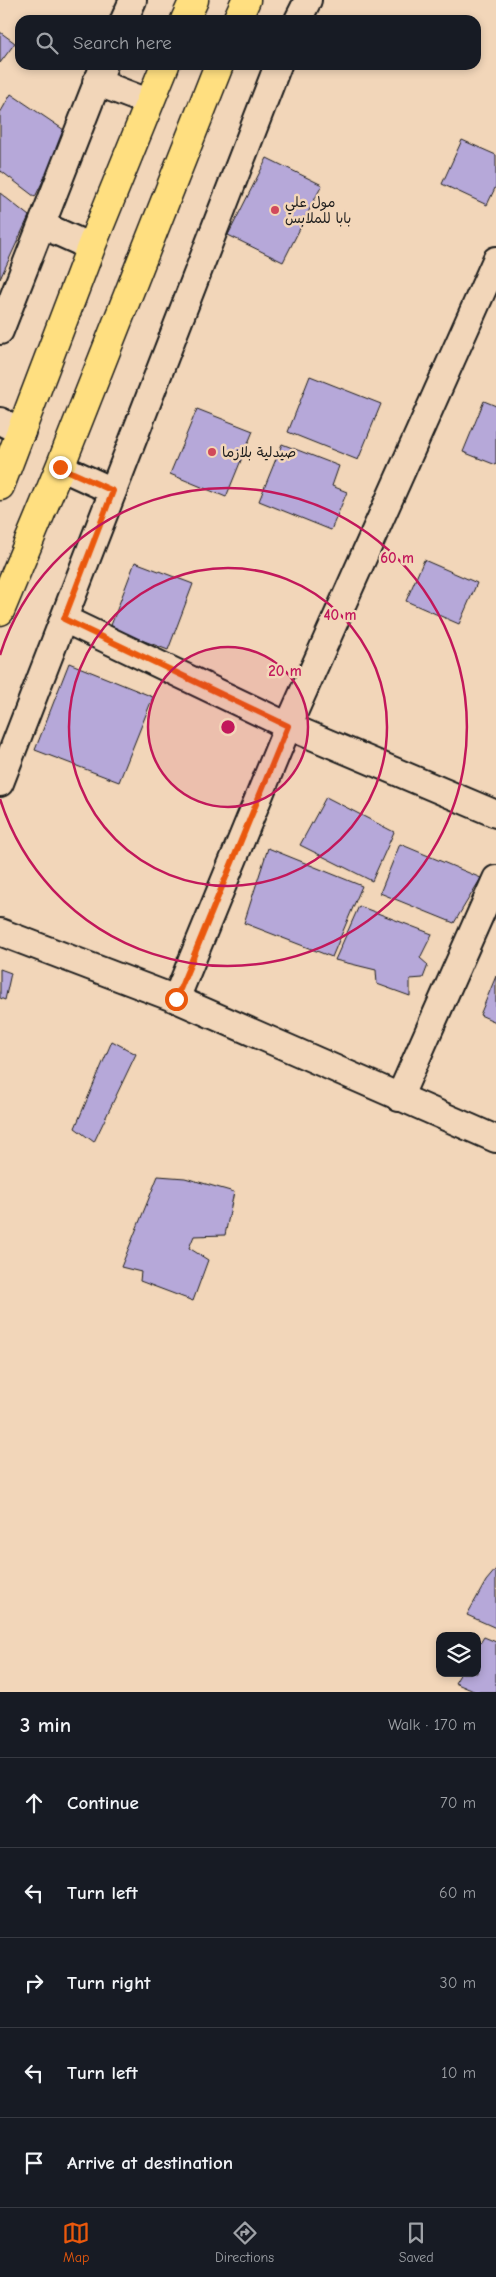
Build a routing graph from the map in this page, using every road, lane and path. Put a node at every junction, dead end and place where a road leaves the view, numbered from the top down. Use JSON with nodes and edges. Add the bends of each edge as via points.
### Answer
{"nodes":[{"id":1,"x":133,"y":0,"type":"edge"},
{"id":2,"x":194,"y":0,"type":"edge"},
{"id":3,"x":246,"y":0,"type":"edge"},
{"id":4,"x":308,"y":0,"type":"edge"},
{"id":5,"x":126,"y":15,"type":"edge"},
{"id":6,"x":187,"y":15,"type":"edge"},
{"id":7,"x":239,"y":15,"type":"edge"},
{"id":8,"x":300,"y":15,"type":"edge"},
{"id":9,"x":163,"y":70,"type":"edge"},
{"id":10,"x":217,"y":70,"type":"edge"},
{"id":11,"x":276,"y":70,"type":"edge"},
{"id":12,"x":100,"y":74,"type":"edge"},
{"id":13,"x":148,"y":102,"type":"junction"},
{"id":14,"x":42,"y":225,"type":"junction"},
{"id":15,"x":91,"y":247,"type":"junction"},
{"id":16,"x":496,"y":260,"type":"edge"},
{"id":17,"x":0,"y":331,"type":"edge"},
{"id":18,"x":11,"y":426,"type":"edge"},
{"id":19,"x":60,"y":467,"type":"junction"},
{"id":20,"x":0,"y":486,"type":"edge"},
{"id":21,"x":113,"y":491,"type":"junction"},
{"id":22,"x":0,"y":611,"type":"edge"},
{"id":23,"x":64,"y":619,"type":"junction"},
{"id":24,"x":288,"y":726,"type":"junction"},
{"id":25,"x":0,"y":783,"type":"edge"},
{"id":26,"x":496,"y":814,"type":"edge"},
{"id":27,"x":496,"y":879,"type":"edge"},
{"id":28,"x":0,"y":932,"type":"edge"},
{"id":29,"x":176,"y":999,"type":"junction"},
{"id":30,"x":399,"y":1098,"type":"junction"},
{"id":31,"x":496,"y":1139,"type":"edge"}],
"edges":[{"from":1,"to":5,"type":"street"},
{"from":2,"to":6,"type":"highway"},
{"from":3,"to":7,"type":"highway"},
{"from":4,"to":8,"type":"street"},
{"from":9,"to":13,"type":"highway"},
{"from":10,"to":19,"type":"highway"},
{"from":11,"to":21,"type":"street"},
{"from":12,"to":13,"type":"street"},
{"from":12,"to":14,"type":"street"},
{"from":13,"to":15,"type":"highway"},
{"from":14,"to":15,"type":"street"},
{"from":14,"to":17,"type":"street"},
{"from":15,"to":18,"type":"highway"},
{"from":16,"to":24,"type":"street"},
{"from":18,"to":20,"type":"highway"},
{"from":19,"to":21,"type":"street"},
{"from":19,"to":22,"type":"highway"},
{"from":21,"to":23,"type":"street"},
{"from":23,"to":24,"type":"street"},
{"from":23,"to":25,"type":"street"},
{"from":24,"to":26,"type":"street"},
{"from":24,"to":29,"type":"street"},
{"from":27,"to":30,"type":"street"},
{"from":28,"to":29,"type":"street"},
{"from":29,"to":30,"type":"street"},
{"from":30,"to":31,"type":"street"}]}
